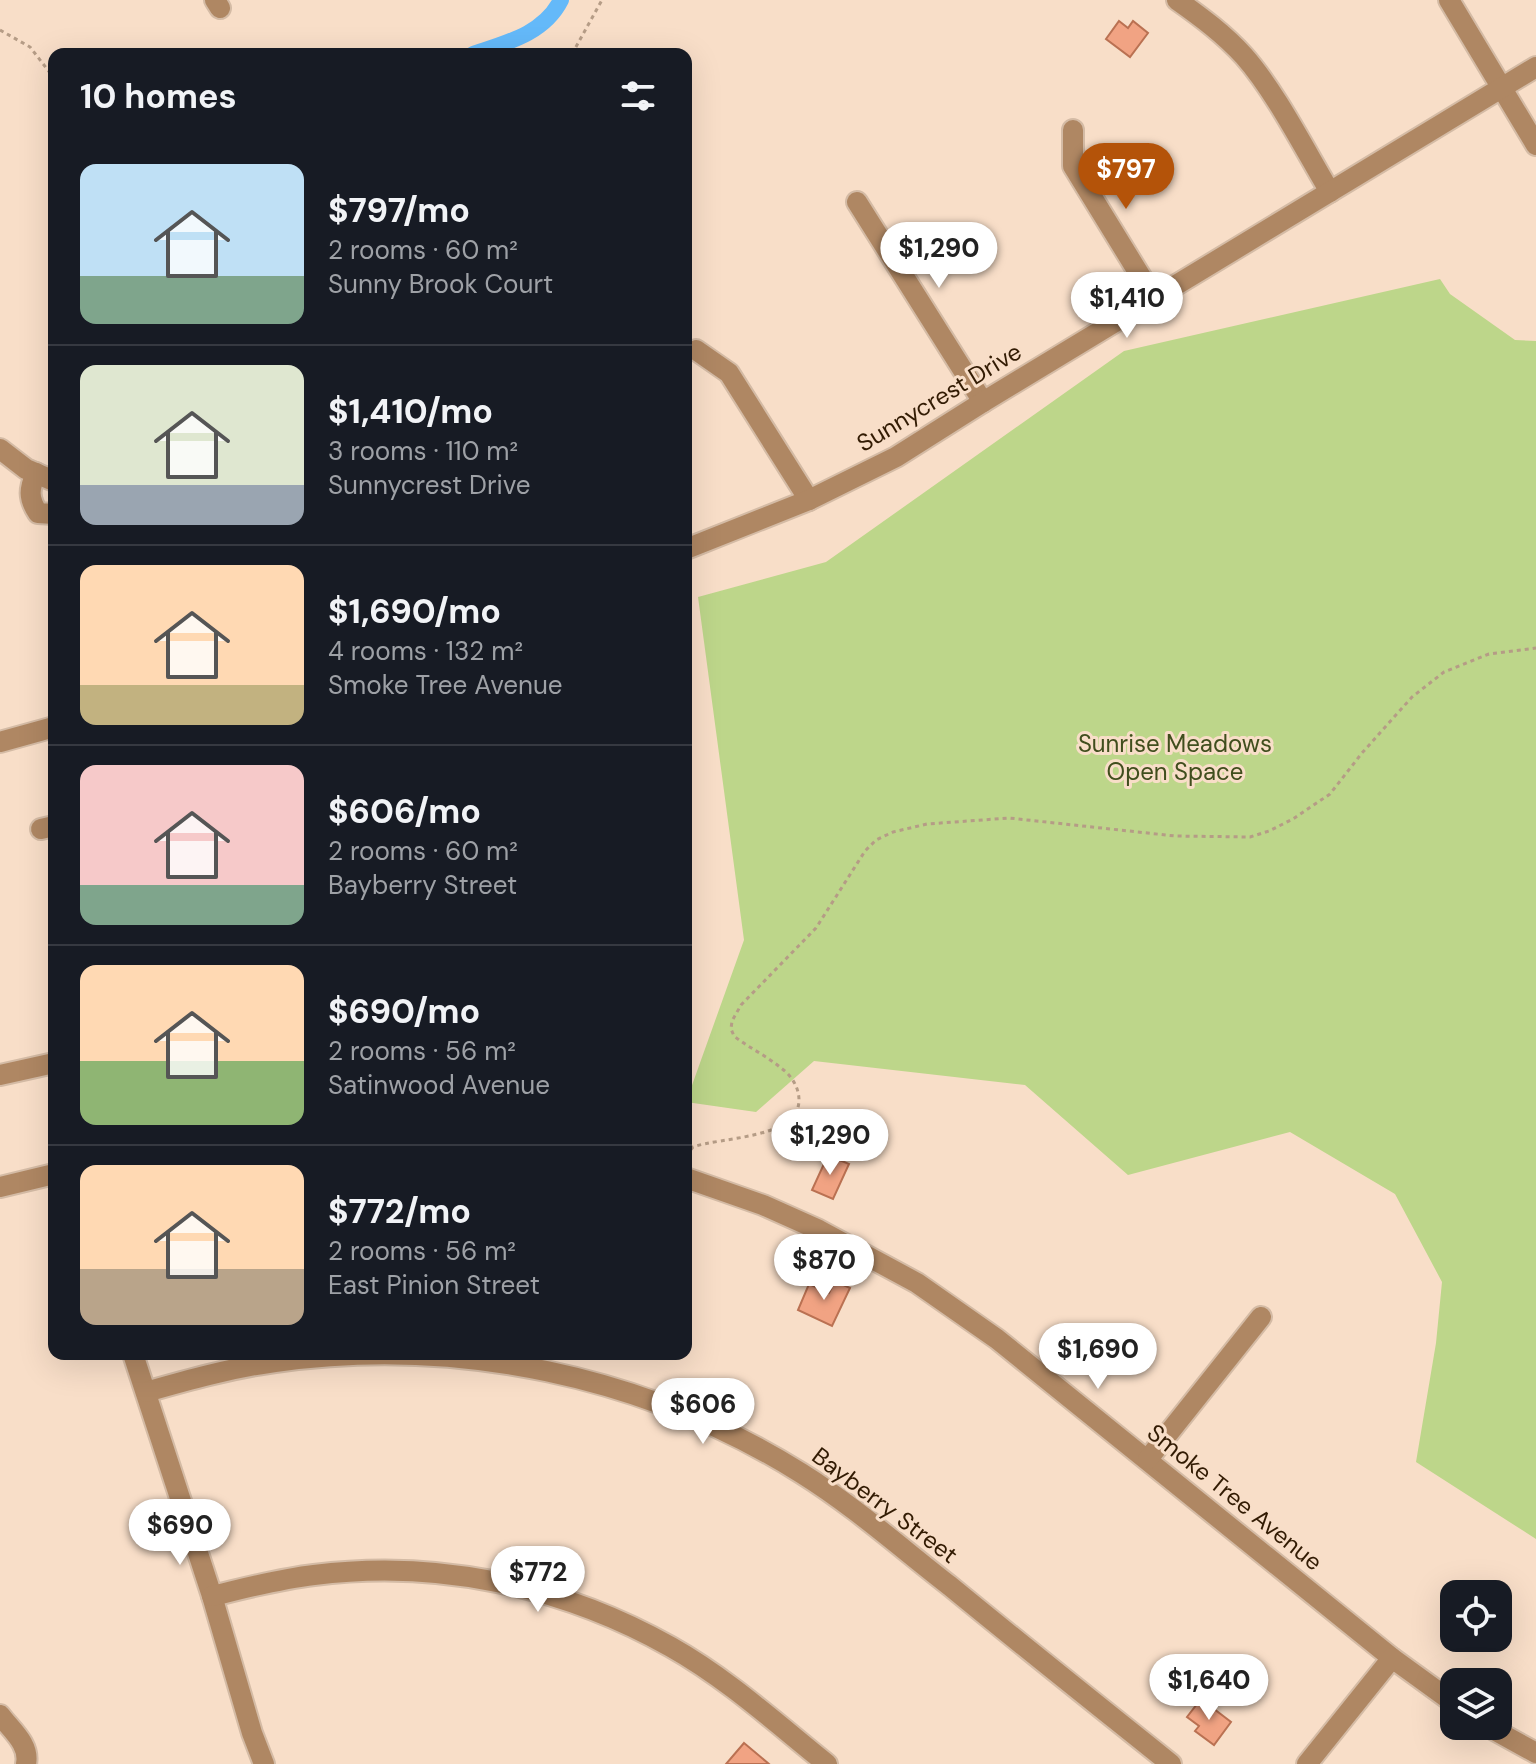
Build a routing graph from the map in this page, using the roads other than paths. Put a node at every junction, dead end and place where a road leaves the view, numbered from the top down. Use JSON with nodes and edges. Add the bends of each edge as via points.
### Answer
{"nodes":[{"id":1,"x":1177,"y":0,"type":"edge"},
{"id":2,"x":1449,"y":0,"type":"edge"},
{"id":3,"x":1536,"y":67,"type":"edge"},
{"id":4,"x":1502,"y":90,"type":"junction"},
{"id":5,"x":1073,"y":130,"type":"dead end"},
{"id":6,"x":1536,"y":145,"type":"edge"},
{"id":7,"x":1330,"y":192,"type":"junction"},
{"id":8,"x":857,"y":202,"type":"dead end"},
{"id":9,"x":1154,"y":298,"type":"junction"},
{"id":10,"x":696,"y":350,"type":"dead end"},
{"id":11,"x":983,"y":402,"type":"junction"},
{"id":12,"x":0,"y":449,"type":"edge"},
{"id":13,"x":45,"y":477,"type":"edge"},
{"id":14,"x":809,"y":500,"type":"junction"},
{"id":15,"x":48,"y":514,"type":"edge"},
{"id":16,"x":692,"y":547,"type":"edge"},
{"id":17,"x":48,"y":729,"type":"edge"},
{"id":18,"x":0,"y":742,"type":"edge"},
{"id":19,"x":48,"y":1064,"type":"edge"},
{"id":20,"x":0,"y":1075,"type":"edge"},
{"id":21,"x":48,"y":1175,"type":"edge"},
{"id":22,"x":692,"y":1180,"type":"edge"},
{"id":23,"x":0,"y":1187,"type":"edge"},
{"id":24,"x":1261,"y":1317,"type":"dead end"},
{"id":25,"x":135,"y":1360,"type":"edge"},
{"id":26,"x":294,"y":1360,"type":"edge"},
{"id":27,"x":482,"y":1360,"type":"edge"},
{"id":28,"x":146,"y":1392,"type":"junction"},
{"id":29,"x":1148,"y":1459,"type":"junction"},
{"id":30,"x":212,"y":1596,"type":"junction"},
{"id":31,"x":1392,"y":1658,"type":"junction"},
{"id":32,"x":1440,"y":1693,"type":"edge"},
{"id":33,"x":0,"y":1715,"type":"edge"},
{"id":34,"x":1512,"y":1740,"type":"edge"},
{"id":35,"x":1536,"y":1753,"type":"edge"},
{"id":36,"x":26,"y":1764,"type":"edge"},
{"id":37,"x":264,"y":1764,"type":"edge"},
{"id":38,"x":827,"y":1764,"type":"edge"},
{"id":39,"x":1171,"y":1764,"type":"edge"},
{"id":40,"x":1307,"y":1764,"type":"edge"}],
"edges":[{"from":1,"to":7,"type":"street","via":[[1245,57]]},
{"from":2,"to":4,"type":"street"},
{"from":3,"to":4,"type":"street","name":"Sunnycrest Drive"},
{"from":4,"to":6,"type":"street"},
{"from":4,"to":7,"type":"street","name":"Sunnycrest Drive"},
{"from":5,"to":9,"type":"street","via":[[1073,166]]},
{"from":7,"to":9,"type":"street","name":"Sunnycrest Drive"},
{"from":8,"to":11,"type":"street"},
{"from":9,"to":11,"type":"street","name":"Sunnycrest Drive"},
{"from":10,"to":14,"type":"street","via":[[729,373]]},
{"from":11,"to":14,"type":"street","name":"Sunnycrest Drive","via":[[896,457]]},
{"from":12,"to":13,"type":"street"},
{"from":13,"to":15,"type":"street","via":[[30,487],[38,513]]},
{"from":14,"to":16,"type":"street","name":"Sunnycrest Drive"},
{"from":17,"to":18,"type":"street"},
{"from":19,"to":20,"type":"street"},
{"from":21,"to":23,"type":"street"},
{"from":22,"to":29,"type":"street","name":"Smoke Tree Avenue","via":[[819,1230],[917,1283]]},
{"from":24,"to":29,"type":"street"},
{"from":25,"to":28,"type":"street"},
{"from":26,"to":28,"type":"street","name":"Bayberry Street","via":[[210,1374]]},
{"from":27,"to":39,"type":"street","name":"Bayberry Street","via":[[607,1386],[669,1407],[760,1449],[847,1504]]},
{"from":28,"to":30,"type":"street"},
{"from":29,"to":31,"type":"street","name":"Smoke Tree Avenue"},
{"from":30,"to":37,"type":"street"},
{"from":30,"to":38,"type":"street","via":[[314,1574],[366,1570],[417,1571],[518,1585],[617,1619],[673,1648]]},
{"from":31,"to":32,"type":"street","name":"Smoke Tree Avenue"},
{"from":31,"to":40,"type":"street"},
{"from":33,"to":36,"type":"street","via":[[21,1739]]},
{"from":34,"to":35,"type":"street"}]}
